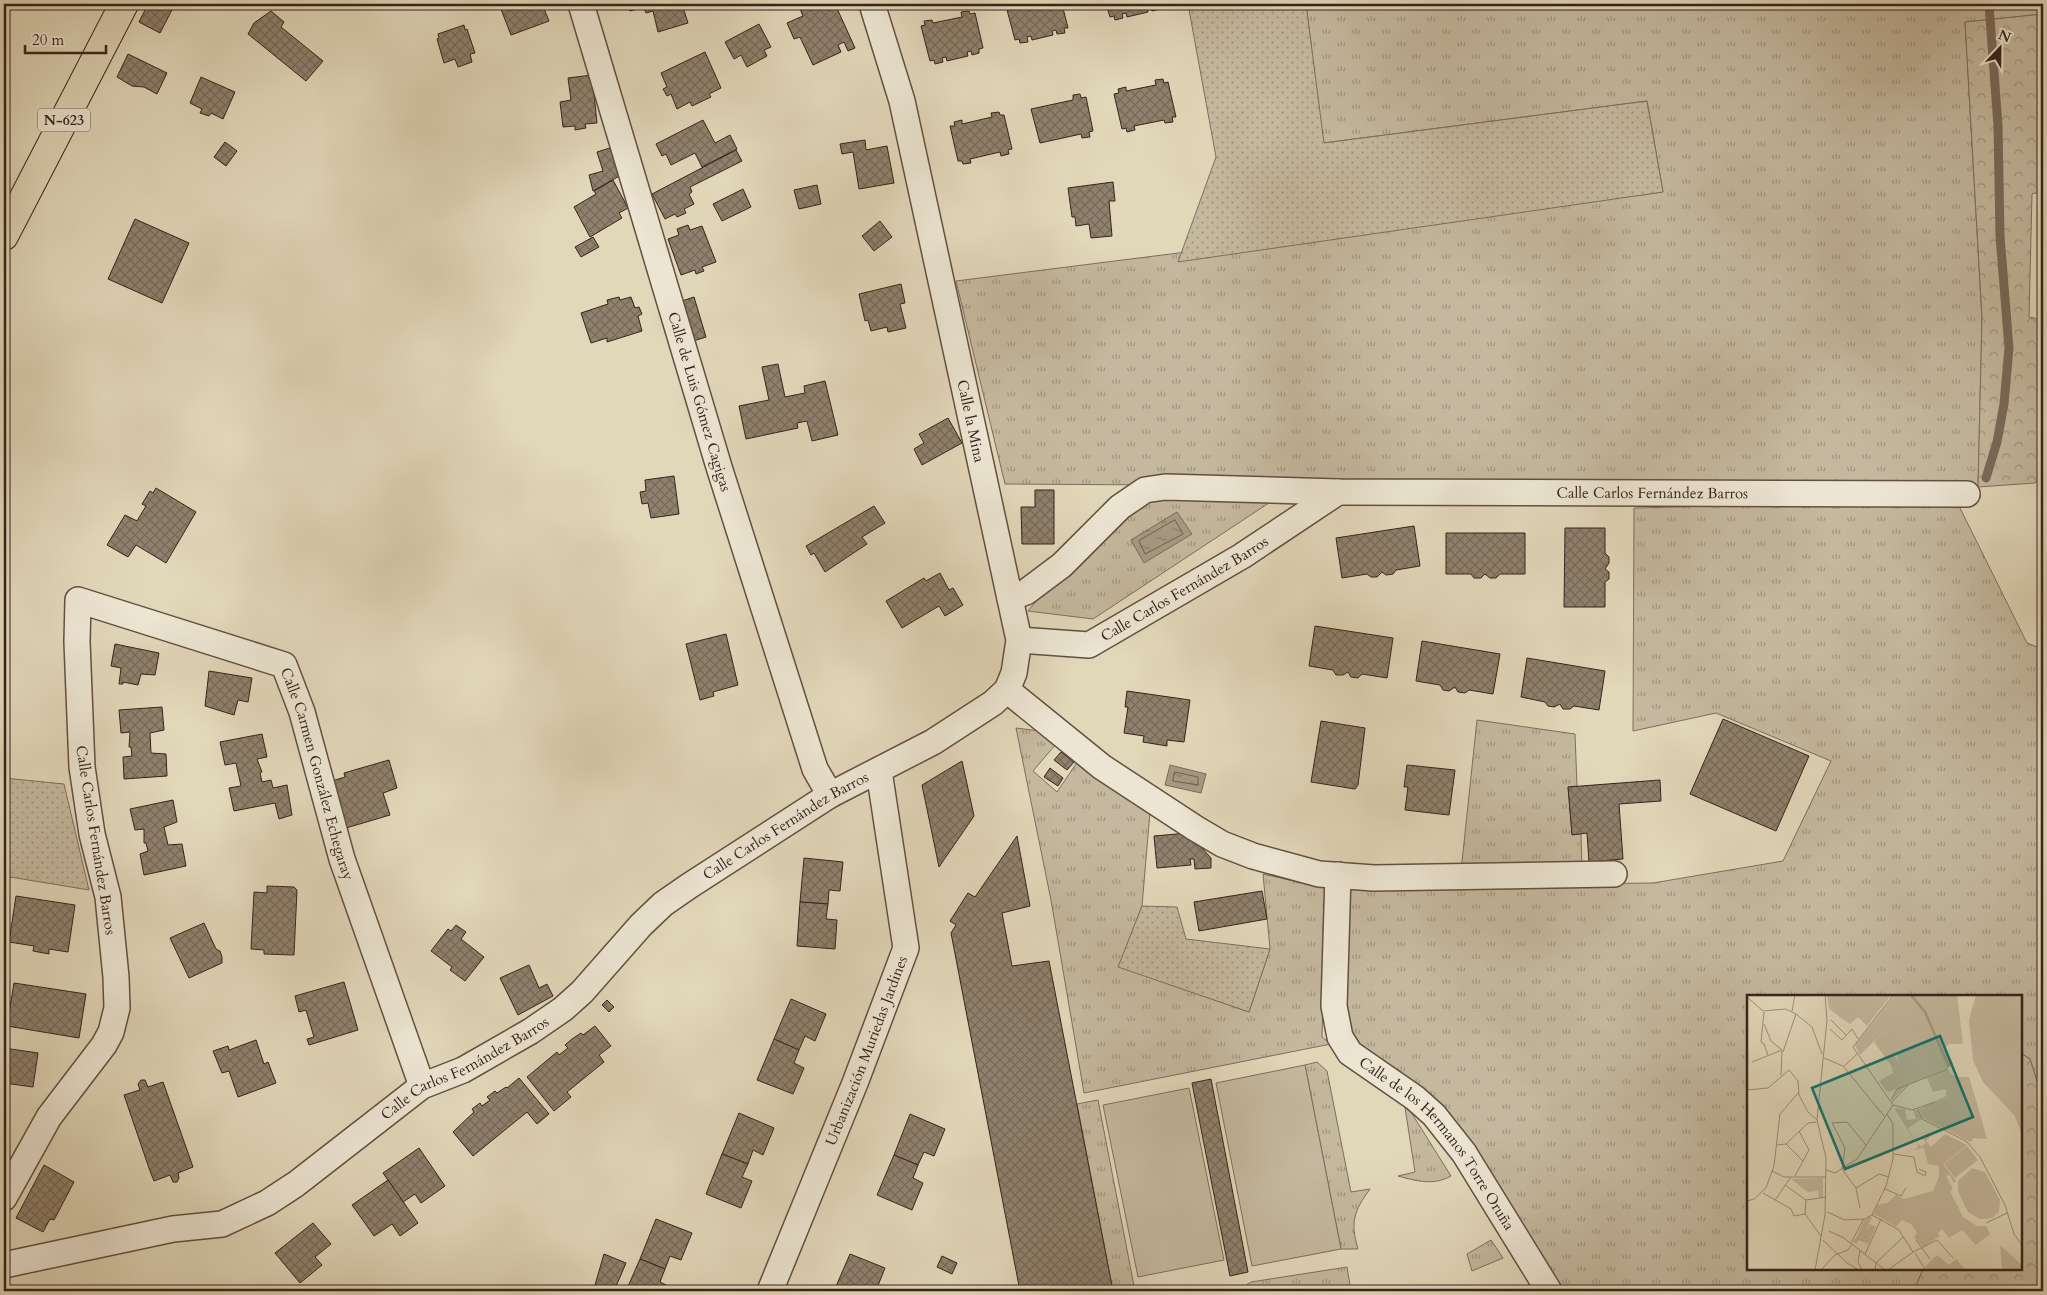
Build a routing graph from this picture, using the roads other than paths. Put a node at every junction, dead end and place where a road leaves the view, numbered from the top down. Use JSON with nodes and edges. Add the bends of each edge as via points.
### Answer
{"nodes":[{"id":1,"x":124,"y":4,"type":"edge"},
{"id":2,"x":581,"y":4,"type":"edge"},
{"id":3,"x":872,"y":4,"type":"edge"},
{"id":4,"x":4,"y":236,"type":"edge"},
{"id":5,"x":1338,"y":492,"type":"junction"},
{"id":6,"x":1967,"y":494,"type":"dead end"},
{"id":7,"x":1010,"y":598,"type":"junction"},
{"id":8,"x":78,"y":600,"type":"joint"},
{"id":9,"x":1019,"y":640,"type":"junction"},
{"id":10,"x":1007,"y":690,"type":"junction"},
{"id":11,"x":879,"y":771,"type":"junction"},
{"id":12,"x":830,"y":795,"type":"junction"},
{"id":13,"x":1614,"y":874,"type":"dead end"},
{"id":14,"x":1338,"y":875,"type":"junction"},
{"id":15,"x":422,"y":1086,"type":"junction"},
{"id":16,"x":4,"y":1198,"type":"edge"},
{"id":17,"x":4,"y":1265,"type":"edge"},
{"id":18,"x":770,"y":1291,"type":"edge"},
{"id":19,"x":1549,"y":1291,"type":"edge"}],
"edges":[{"from":1,"to":4,"type":"highway","number":"N-623"},
{"from":2,"to":12,"type":"street","name":"Calle de Luis Gómez Cagigas","via":[[719,467],[815,769]]},
{"from":3,"to":7,"type":"street","name":"Calle la Mina","via":[[902,102]]},
{"from":5,"to":6,"type":"street","name":"Calle Carlos Fernández Barros"},
{"from":5,"to":7,"type":"street","name":"Calle Carlos Fernández Barros","via":[[1165,487],[1145,490],[1120,507],[1062,565],[1026,592]]},
{"from":5,"to":9,"type":"street","name":"Calle Carlos Fernández Barros","via":[[1242,556],[1089,645]]},
{"from":7,"to":9,"type":"street","name":"Calle la Mina"},
{"from":8,"to":15,"type":"street","name":"Calle Carmen González Echegaray","via":[[284,665],[302,712],[342,859]]},
{"from":8,"to":16,"type":"street","name":"Calle Carlos Fernández Barros","via":[[82,767],[92,834],[108,897],[117,1008],[104,1045],[49,1117]]},
{"from":9,"to":10,"type":"street","name":"Calle la Mina","via":[[1014,673]]},
{"from":10,"to":11,"type":"street","via":[[933,742]]},
{"from":10,"to":14,"type":"street","via":[[1102,767],[1222,844],[1319,874]]},
{"from":11,"to":12,"type":"street","name":"Calle Carlos Fernández Barros"},
{"from":11,"to":18,"type":"street","name":"Urbanización Muriedas Jardines","via":[[906,948],[859,1075]]},
{"from":12,"to":15,"type":"street","name":"Calle Carlos Fernández Barros","via":[[663,904],[582,992],[555,1014],[463,1070]]},
{"from":13,"to":14,"type":"street","via":[[1374,878]]},
{"from":14,"to":19,"type":"street","name":"Calle de los Hermanos Torre Oruña","via":[[1334,1006],[1340,1037],[1350,1053],[1434,1115],[1464,1153]]},
{"from":15,"to":17,"type":"street","name":"Calle Carlos Fernández Barros","via":[[296,1184],[222,1224],[173,1229]]}]}
